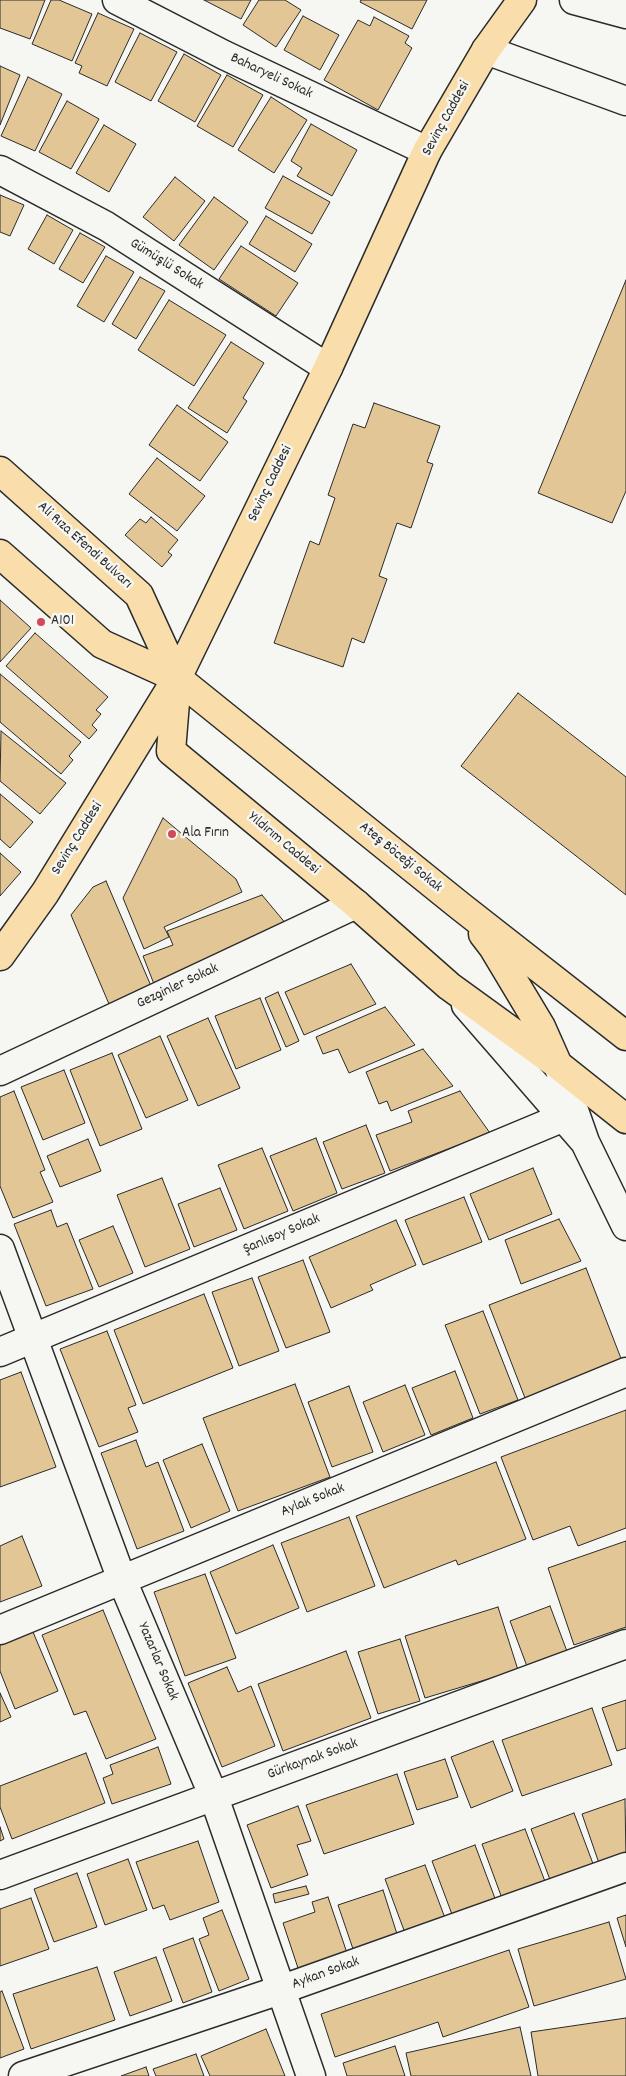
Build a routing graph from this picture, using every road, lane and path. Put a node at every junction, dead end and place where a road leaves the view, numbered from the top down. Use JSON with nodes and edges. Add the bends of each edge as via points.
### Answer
{"nodes":[{"id":1,"x":117,"y":0,"type":"edge"},
{"id":2,"x":522,"y":0,"type":"edge"},
{"id":3,"x":574,"y":0,"type":"edge"},
{"id":4,"x":626,"y":14,"type":"edge"},
{"id":5,"x":486,"y":50,"type":"junction"},
{"id":6,"x":626,"y":101,"type":"edge"},
{"id":7,"x":428,"y":151,"type":"junction"},
{"id":8,"x":0,"y":170,"type":"edge"},
{"id":9,"x":328,"y":368,"type":"junction"},
{"id":10,"x":0,"y":471,"type":"edge"},
{"id":11,"x":0,"y":554,"type":"edge"},
{"id":12,"x":177,"y":678,"type":"junction"},
{"id":13,"x":356,"y":904,"type":"junction"},
{"id":14,"x":460,"y":906,"type":"junction"},
{"id":15,"x":0,"y":956,"type":"edge"},
{"id":16,"x":449,"y":986,"type":"junction"},
{"id":17,"x":626,"y":1036,"type":"edge"},
{"id":18,"x":558,"y":1065,"type":"junction"},
{"id":19,"x":0,"y":1071,"type":"edge"},
{"id":20,"x":564,"y":1117,"type":"junction"},
{"id":21,"x":626,"y":1119,"type":"edge"},
{"id":22,"x":585,"y":1142,"type":"junction"},
{"id":23,"x":626,"y":1226,"type":"edge"},
{"id":24,"x":0,"y":1249,"type":"edge"},
{"id":25,"x":32,"y":1339,"type":"junction"},
{"id":26,"x":0,"y":1352,"type":"edge"},
{"id":27,"x":626,"y":1372,"type":"edge"},
{"id":28,"x":122,"y":1580,"type":"junction"},
{"id":29,"x":0,"y":1630,"type":"edge"},
{"id":30,"x":626,"y":1644,"type":"edge"},
{"id":31,"x":214,"y":1797,"type":"junction"},
{"id":32,"x":626,"y":1867,"type":"edge"},
{"id":33,"x":0,"y":1875,"type":"edge"},
{"id":34,"x":280,"y":1990,"type":"junction"},
{"id":35,"x":24,"y":2076,"type":"edge"},
{"id":36,"x":311,"y":2076,"type":"edge"}],
"edges":[{"from":1,"to":7,"type":"street","name":"Baharyeli Sokak","via":[[224,55]]},
{"from":2,"to":5,"type":"main road","name":"Sevinç Caddesi"},
{"from":3,"to":4,"type":"street"},
{"from":5,"to":6,"type":"street"},
{"from":5,"to":7,"type":"main road","name":"Sevinç Caddesi"},
{"from":7,"to":9,"type":"main road","name":"Sevinç Caddesi"},
{"from":8,"to":9,"type":"street","name":"Gümüşlü Sokak","via":[[106,226]]},
{"from":9,"to":12,"type":"main road","name":"Sevinç Caddesi"},
{"from":10,"to":12,"type":"main road","name":"Ali Rıza Efendi Bulvarı","via":[[140,595]]},
{"from":11,"to":12,"type":"main road","via":[[102,644]]},
{"from":12,"to":13,"type":"main road","name":"Yıldırım Caddesi","via":[[171,751]]},
{"from":12,"to":14,"type":"main road","name":"Ateş Böceği Sokak"},
{"from":12,"to":15,"type":"main road","name":"Sevinç Caddesi","via":[[45,893]]},
{"from":13,"to":16,"type":"main road","name":"Yıldırım Caddesi"},
{"from":13,"to":19,"type":"street","name":"Gezginler Sokak"},
{"from":14,"to":17,"type":"main road","name":"Ateş Böceği Sokak"},
{"from":14,"to":18,"type":"main road","via":[[493,947],[541,1027]]},
{"from":16,"to":18,"type":"main road","name":"Yıldırım Caddesi"},
{"from":16,"to":20,"type":"street"},
{"from":18,"to":21,"type":"main road"},
{"from":18,"to":22,"type":"street"},
{"from":20,"to":22,"type":"street"},
{"from":20,"to":25,"type":"street","name":"Şanlısoy Sokak"},
{"from":22,"to":23,"type":"street"},
{"from":24,"to":25,"type":"street","name":"Yazarlar Sokak"},
{"from":25,"to":26,"type":"street","name":"Şanlısoy Sokak"},
{"from":25,"to":28,"type":"street","name":"Yazarlar Sokak"},
{"from":27,"to":28,"type":"street","name":"Aylak Sokak"},
{"from":28,"to":29,"type":"street","name":"Aylak Sokak"},
{"from":28,"to":31,"type":"street","name":"Yazarlar Sokak"},
{"from":30,"to":31,"type":"street","name":"Gürkaynak Sokak"},
{"from":31,"to":33,"type":"street","name":"Gürkaynak Sokak"},
{"from":31,"to":34,"type":"street","name":"Yazarlar Sokak"},
{"from":32,"to":34,"type":"street","name":"Aykan Sokak"},
{"from":34,"to":35,"type":"street","name":"Aykan Sokak"},
{"from":34,"to":36,"type":"street","name":"Yazarlar Sokak"}]}
